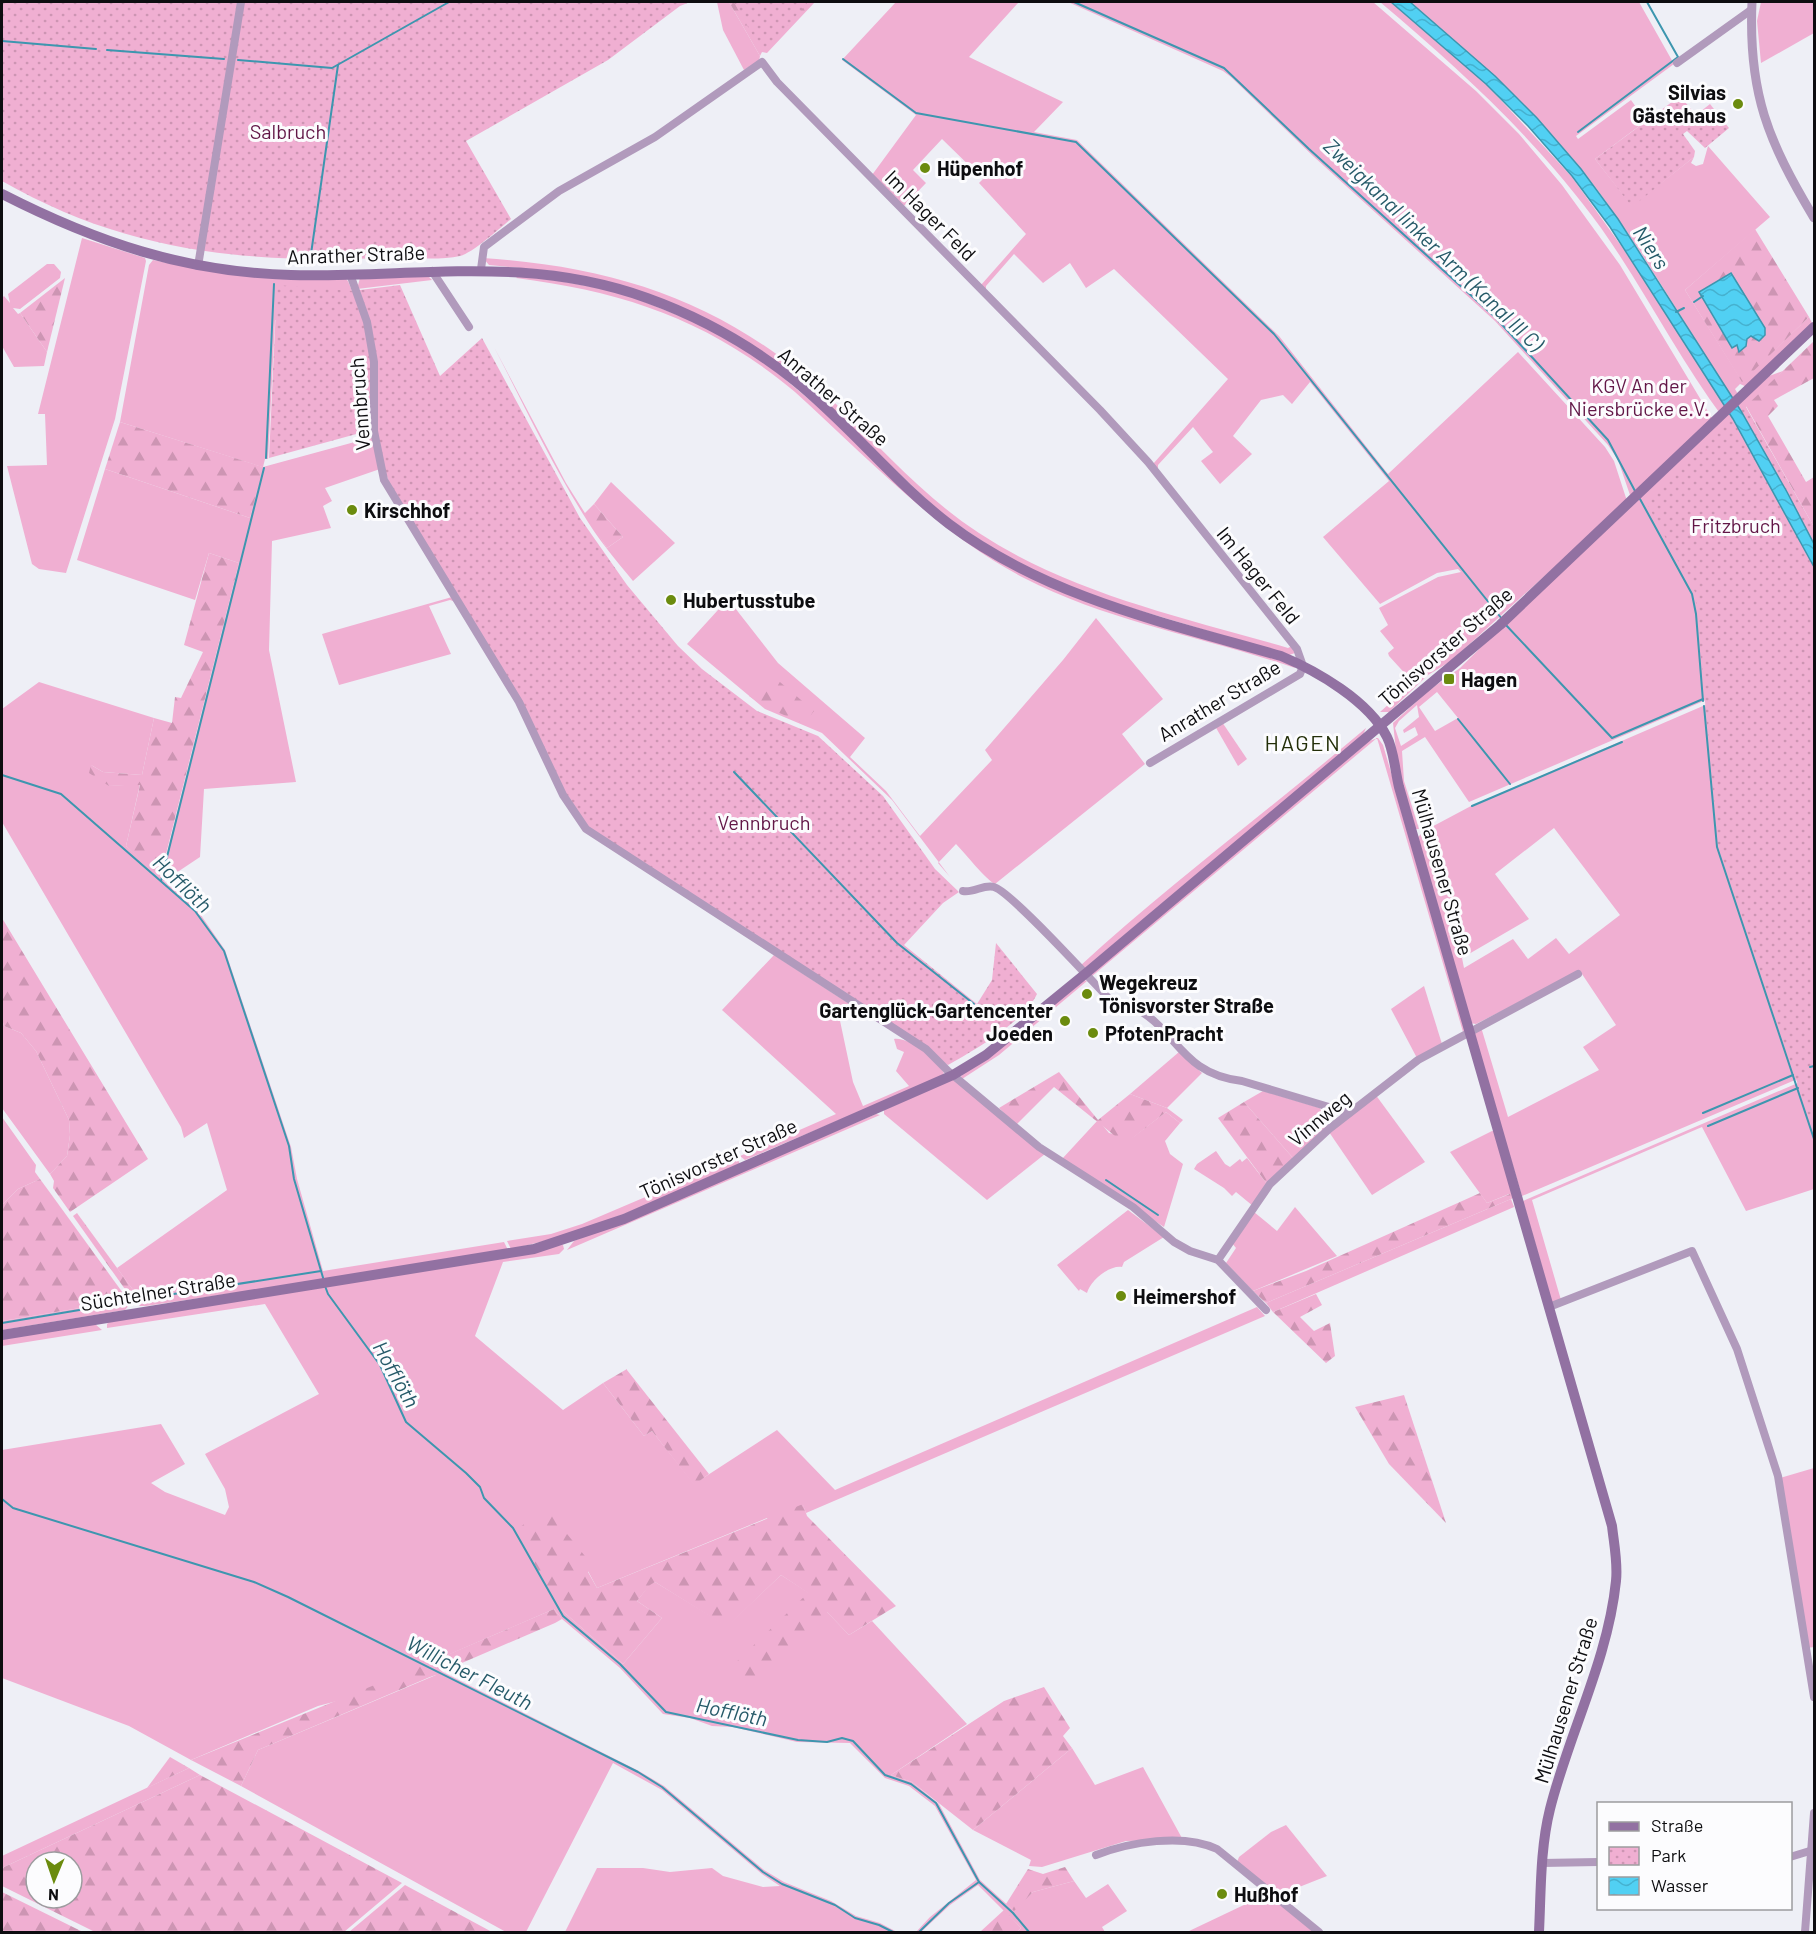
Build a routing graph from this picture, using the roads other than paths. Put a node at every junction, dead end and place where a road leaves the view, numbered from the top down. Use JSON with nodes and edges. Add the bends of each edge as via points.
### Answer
{"nodes":[{"id":1,"x":241,"y":2,"type":"edge"},
{"id":2,"x":1752,"y":6,"type":"edge"},
{"id":3,"x":1677,"y":63,"type":"dead end"},
{"id":4,"x":2,"y":194,"type":"edge"},
{"id":5,"x":1815,"y":218,"type":"edge"},
{"id":6,"x":198,"y":266,"type":"junction"},
{"id":7,"x":481,"y":269,"type":"junction"},
{"id":8,"x":431,"y":270,"type":"junction"},
{"id":9,"x":350,"y":274,"type":"junction"},
{"id":10,"x":469,"y":327,"type":"dead end"},
{"id":11,"x":1815,"y":327,"type":"edge"},
{"id":12,"x":1303,"y":666,"type":"junction"},
{"id":13,"x":1380,"y":725,"type":"junction"},
{"id":14,"x":1150,"y":763,"type":"dead end"},
{"id":15,"x":963,"y":891,"type":"dead end"},
{"id":16,"x":1085,"y":974,"type":"junction"},
{"id":17,"x":1578,"y":974,"type":"dead end"},
{"id":18,"x":1470,"y":1030,"type":"junction"},
{"id":19,"x":953,"y":1075,"type":"junction"},
{"id":20,"x":1349,"y":1113,"type":"junction"},
{"id":21,"x":1218,"y":1260,"type":"junction"},
{"id":22,"x":323,"y":1283,"type":"joint"},
{"id":23,"x":1549,"y":1307,"type":"junction"},
{"id":24,"x":1266,"y":1310,"type":"dead end"},
{"id":25,"x":2,"y":1335,"type":"edge"},
{"id":26,"x":1815,"y":1697,"type":"edge"},
{"id":27,"x":1815,"y":1813,"type":"edge"},
{"id":28,"x":1812,"y":1851,"type":"edge"},
{"id":29,"x":1096,"y":1855,"type":"dead end"},
{"id":30,"x":1792,"y":1857,"type":"edge"},
{"id":31,"x":1597,"y":1862,"type":"edge"},
{"id":32,"x":1542,"y":1863,"type":"junction"},
{"id":33,"x":1319,"y":1932,"type":"edge"},
{"id":34,"x":1539,"y":1932,"type":"edge"},
{"id":35,"x":1805,"y":1932,"type":"edge"}],
"edges":[{"from":1,"to":6,"type":"street"},
{"from":2,"to":3,"type":"street"},
{"from":2,"to":5,"type":"street","via":[[1754,68],[1761,111],[1784,167]]},
{"from":4,"to":6,"type":"main road","name":"Anrather Straße","via":[[80,232]]},
{"from":6,"to":9,"type":"main road","name":"Anrather Straße","via":[[245,272]]},
{"from":7,"to":8,"type":"main road","name":"Anrather Straße"},
{"from":7,"to":12,"type":"main road","name":"Anrather Straße","via":[[595,282],[648,298],[707,323],[795,381],[906,487],[949,524],[1000,558],[1044,582],[1110,606],[1281,656]]},
{"from":7,"to":12,"type":"street","name":"Im Hager Feld","via":[[484,247],[550,197],[673,126],[762,62],[777,82],[1148,462],[1297,649]]},
{"from":8,"to":9,"type":"main road","name":"Anrather Straße"},
{"from":8,"to":10,"type":"street"},
{"from":9,"to":19,"type":"street","name":"Vennbruch","via":[[367,322],[374,362],[374,431],[384,480],[519,702],[563,795],[586,829],[926,1049]]},
{"from":11,"to":13,"type":"main road","name":"Tönisvorster Straße","via":[[1503,621]]},
{"from":12,"to":13,"type":"main road","name":"Anrather Straße","via":[[1342,691]]},
{"from":12,"to":14,"type":"street","name":"Anrather Straße","via":[[1300,674]]},
{"from":13,"to":16,"type":"main road","name":"Tönisvorster Straße"},
{"from":13,"to":18,"type":"main road","name":"Mülhausener Straße","via":[[1388,740]]},
{"from":15,"to":16,"type":"street","via":[[996,887]]},
{"from":16,"to":19,"type":"main road","name":"Tönisvorster Straße","via":[[986,1055]]},
{"from":16,"to":20,"type":"street","via":[[1119,1010],[1131,1006],[1141,1011],[1204,1070]]},
{"from":17,"to":18,"type":"street"},
{"from":18,"to":20,"type":"street","name":"Vinnweg","via":[[1418,1060]]},
{"from":18,"to":23,"type":"main road","name":"Mülhausener Straße"},
{"from":19,"to":21,"type":"street","via":[[1039,1147],[1133,1207],[1174,1242]]},
{"from":19,"to":22,"type":"main road","name":"Tönisvorster Straße","via":[[594,1231],[534,1249]]},
{"from":20,"to":21,"type":"street","name":"Vinnweg","via":[[1270,1185]]},
{"from":21,"to":24,"type":"street"},
{"from":22,"to":25,"type":"main road","name":"Süchtelner Straße"},
{"from":23,"to":26,"type":"street","via":[[1692,1251],[1737,1349],[1778,1476]]},
{"from":23,"to":32,"type":"main road","name":"Mülhausener Straße","via":[[1612,1526],[1616,1578],[1609,1630],[1549,1811]]},
{"from":27,"to":28,"type":"street"},
{"from":28,"to":30,"type":"street"},
{"from":28,"to":35,"type":"street"},
{"from":29,"to":33,"type":"street","via":[[1124,1844],[1143,1842],[1205,1844],[1217,1849]]},
{"from":31,"to":32,"type":"street"},
{"from":32,"to":34,"type":"main road","name":"Mülhausener Straße"}]}
